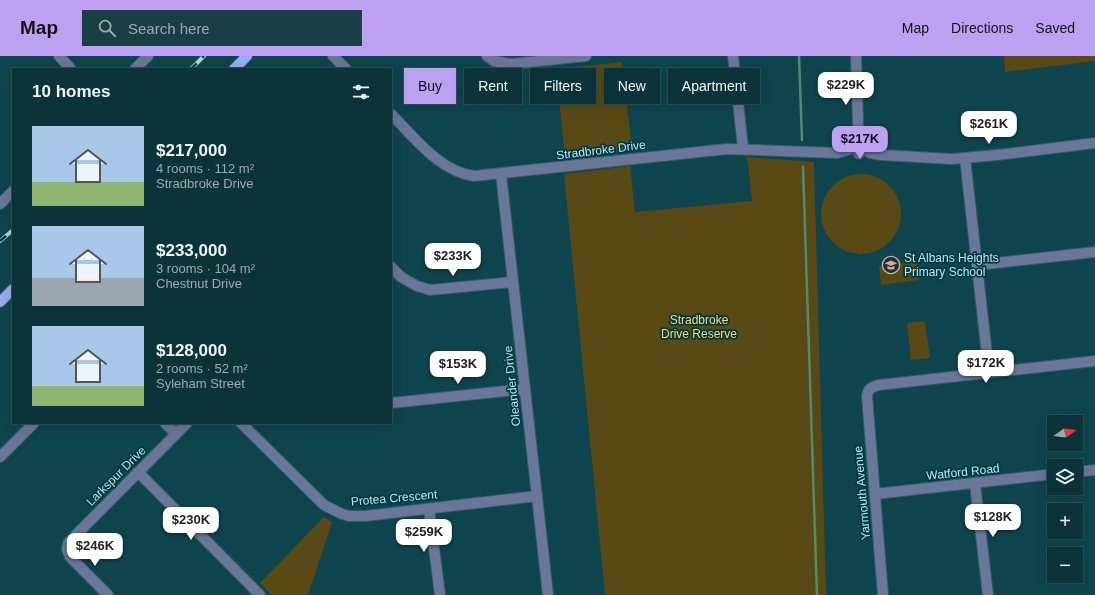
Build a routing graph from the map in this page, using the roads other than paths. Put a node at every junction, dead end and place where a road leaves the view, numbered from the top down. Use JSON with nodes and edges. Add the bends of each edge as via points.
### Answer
{"nodes":[{"id":1,"x":58,"y":56,"type":"edge"},
{"id":2,"x":148,"y":56,"type":"edge"},
{"id":3,"x":247,"y":56,"type":"edge"},
{"id":4,"x":333,"y":56,"type":"edge"},
{"id":5,"x":487,"y":56,"type":"edge"},
{"id":6,"x":586,"y":56,"type":"edge"},
{"id":7,"x":733,"y":56,"type":"edge"},
{"id":8,"x":856,"y":56,"type":"edge"},
{"id":9,"x":71,"y":68,"type":"edge"},
{"id":10,"x":136,"y":68,"type":"edge"},
{"id":11,"x":235,"y":68,"type":"edge"},
{"id":12,"x":345,"y":68,"type":"edge"},
{"id":13,"x":392,"y":115,"type":"edge"},
{"id":14,"x":1095,"y":143,"type":"edge"},
{"id":15,"x":743,"y":148,"type":"junction"},
{"id":16,"x":859,"y":151,"type":"junction"},
{"id":17,"x":965,"y":158,"type":"junction"},
{"id":18,"x":501,"y":174,"type":"junction"},
{"id":19,"x":0,"y":189,"type":"edge"},
{"id":20,"x":10,"y":194,"type":"edge"},
{"id":21,"x":0,"y":204,"type":"edge"},
{"id":22,"x":1095,"y":252,"type":"edge"},
{"id":23,"x":977,"y":265,"type":"junction"},
{"id":24,"x":392,"y":268,"type":"edge"},
{"id":25,"x":513,"y":282,"type":"junction"},
{"id":26,"x":12,"y":290,"type":"edge"},
{"id":27,"x":0,"y":302,"type":"edge"},
{"id":28,"x":1095,"y":361,"type":"edge"},
{"id":29,"x":989,"y":372,"type":"junction"},
{"id":30,"x":525,"y":389,"type":"junction"},
{"id":31,"x":392,"y":403,"type":"edge"},
{"id":32,"x":33,"y":424,"type":"edge"},
{"id":33,"x":166,"y":424,"type":"edge"},
{"id":34,"x":186,"y":424,"type":"edge"},
{"id":35,"x":242,"y":424,"type":"edge"},
{"id":36,"x":176,"y":434,"type":"junction"},
{"id":37,"x":0,"y":457,"type":"edge"},
{"id":38,"x":1095,"y":470,"type":"edge"},
{"id":39,"x":1083,"y":471,"type":"edge"},
{"id":40,"x":138,"y":472,"type":"junction"},
{"id":41,"x":1047,"y":475,"type":"edge"},
{"id":42,"x":975,"y":484,"type":"junction"},
{"id":43,"x":875,"y":494,"type":"junction"},
{"id":44,"x":537,"y":496,"type":"junction"},
{"id":45,"x":430,"y":509,"type":"junction"},
{"id":46,"x":108,"y":595,"type":"edge"},
{"id":47,"x":260,"y":595,"type":"edge"},
{"id":48,"x":440,"y":595,"type":"edge"},
{"id":49,"x":548,"y":595,"type":"edge"},
{"id":50,"x":883,"y":595,"type":"edge"},
{"id":51,"x":988,"y":595,"type":"edge"}],
"edges":[{"from":1,"to":9,"type":"street"},
{"from":2,"to":10,"type":"street"},
{"from":3,"to":11,"type":"main road"},
{"from":4,"to":12,"type":"street"},
{"from":5,"to":6,"type":"street","via":[[511,64]]},
{"from":7,"to":15,"type":"street"},
{"from":8,"to":16,"type":"street"},
{"from":13,"to":18,"type":"street","name":"Stradbroke Drive","via":[[447,168],[474,176]]},
{"from":14,"to":17,"type":"street","name":"Stradbroke Drive"},
{"from":15,"to":16,"type":"street","name":"Stradbroke Drive","via":[[837,153],[847,156]]},
{"from":15,"to":18,"type":"street","name":"Stradbroke Drive"},
{"from":16,"to":17,"type":"street","name":"Stradbroke Drive","via":[[862,148],[870,153],[882,155]]},
{"from":17,"to":23,"type":"street"},
{"from":18,"to":25,"type":"street","name":"Oleander Drive"},
{"from":19,"to":20,"type":"street"},
{"from":20,"to":21,"type":"street"},
{"from":22,"to":23,"type":"street"},
{"from":23,"to":29,"type":"street"},
{"from":24,"to":25,"type":"street","via":[[411,283],[430,290]]},
{"from":25,"to":30,"type":"street","name":"Oleander Drive"},
{"from":26,"to":27,"type":"main road"},
{"from":28,"to":29,"type":"street"},
{"from":29,"to":43,"type":"street","name":"Yarmouth Avenue","via":[[879,385],[869,389],[867,396]]},
{"from":30,"to":31,"type":"street"},
{"from":30,"to":44,"type":"street","name":"Oleander Drive"},
{"from":32,"to":37,"type":"street"},
{"from":33,"to":36,"type":"street"},
{"from":34,"to":36,"type":"street","name":"Larkspur Drive"},
{"from":35,"to":45,"type":"street","name":"Protea Crescent","via":[[314,496],[334,511],[358,516]]},
{"from":36,"to":40,"type":"street","name":"Larkspur Drive"},
{"from":38,"to":39,"type":"street"},
{"from":40,"to":46,"type":"street","name":"Larkspur Drive","via":[[69,540],[67,549],[73,560]]},
{"from":40,"to":47,"type":"street"},
{"from":41,"to":42,"type":"street","name":"Watford Road"},
{"from":42,"to":43,"type":"street","name":"Watford Road"},
{"from":42,"to":51,"type":"street"},
{"from":43,"to":50,"type":"street","name":"Yarmouth Avenue"},
{"from":44,"to":45,"type":"street","name":"Protea Crescent"},
{"from":44,"to":49,"type":"street","name":"Oleander Drive"},
{"from":45,"to":48,"type":"street"}]}
